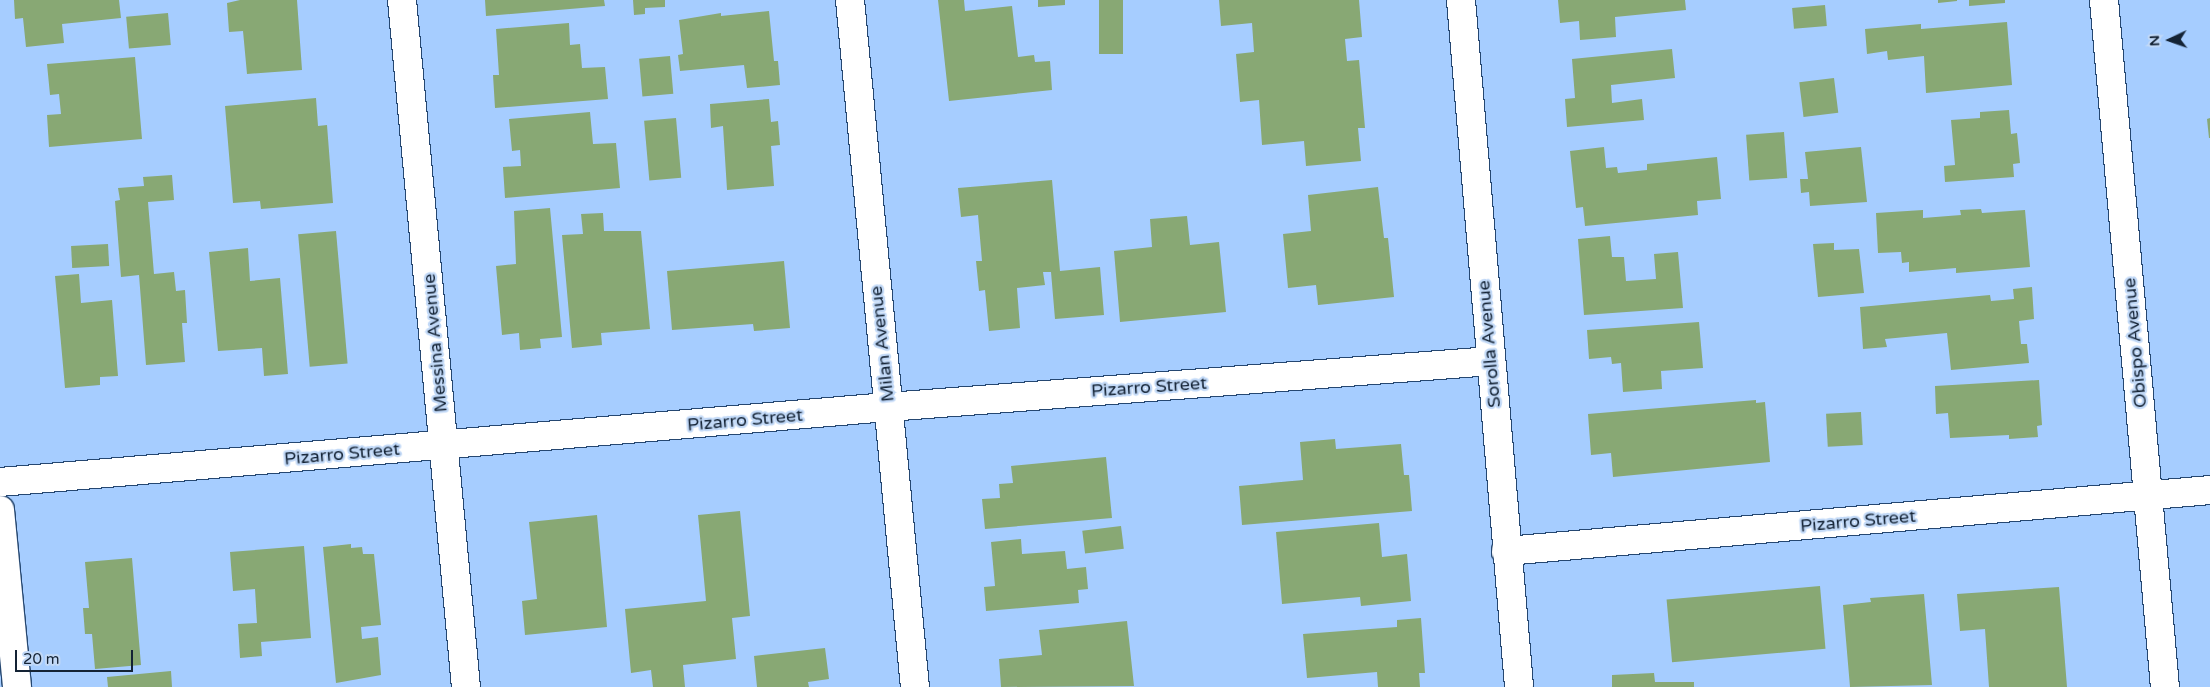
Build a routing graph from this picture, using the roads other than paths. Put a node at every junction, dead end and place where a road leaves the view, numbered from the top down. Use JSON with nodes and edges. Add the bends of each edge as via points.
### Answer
{"nodes":[{"id":1,"x":402,"y":0,"type":"edge"},
{"id":2,"x":850,"y":0,"type":"edge"},
{"id":3,"x":1461,"y":0,"type":"edge"},
{"id":4,"x":2104,"y":0,"type":"edge"},
{"id":5,"x":1491,"y":361,"type":"junction"},
{"id":6,"x":888,"y":407,"type":"junction"},
{"id":7,"x":445,"y":446,"type":"junction"},
{"id":8,"x":0,"y":482,"type":"edge"},
{"id":9,"x":2210,"y":490,"type":"edge"},
{"id":10,"x":2148,"y":496,"type":"junction"},
{"id":11,"x":0,"y":510,"type":"edge"},
{"id":12,"x":1506,"y":551,"type":"junction"},
{"id":13,"x":17,"y":687,"type":"edge"},
{"id":14,"x":466,"y":687,"type":"edge"},
{"id":15,"x":915,"y":687,"type":"edge"},
{"id":16,"x":1518,"y":687,"type":"edge"},
{"id":17,"x":2165,"y":687,"type":"edge"}],
"edges":[{"from":1,"to":7,"type":"street","name":"Messina Avenue"},
{"from":2,"to":6,"type":"street","name":"Milan Avenue"},
{"from":3,"to":5,"type":"street","name":"Sorolla Avenue"},
{"from":4,"to":10,"type":"street","name":"Obispo Avenue"},
{"from":5,"to":6,"type":"street","name":"Pizarro Street"},
{"from":5,"to":12,"type":"street","name":"Sorolla Avenue"},
{"from":6,"to":7,"type":"street","name":"Pizarro Street"},
{"from":6,"to":15,"type":"street","name":"Milan Avenue"},
{"from":7,"to":8,"type":"street","name":"Pizarro Street"},
{"from":7,"to":14,"type":"street","name":"Messina Avenue"},
{"from":9,"to":10,"type":"street","name":"Pizarro Street"},
{"from":10,"to":12,"type":"street","name":"Pizarro Street"},
{"from":10,"to":17,"type":"street","name":"Obispo Avenue"},
{"from":11,"to":13,"type":"street"},
{"from":12,"to":16,"type":"street","name":"Sorolla Avenue"}]}
